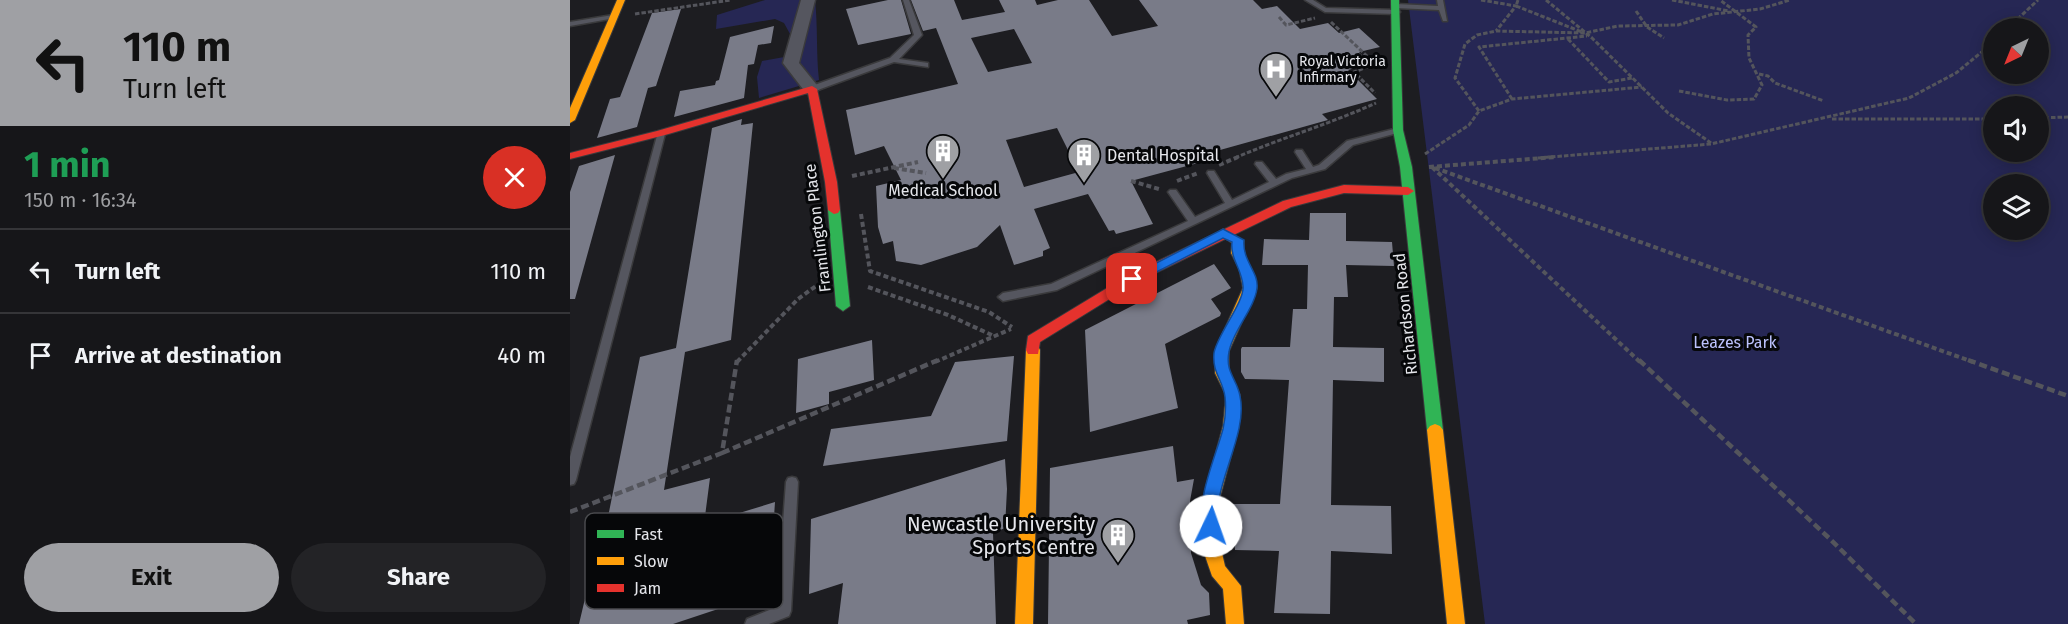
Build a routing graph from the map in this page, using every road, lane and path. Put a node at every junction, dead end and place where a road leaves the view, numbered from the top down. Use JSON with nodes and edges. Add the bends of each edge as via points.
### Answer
{"nodes":[{"id":1,"x":621,"y":0,"type":"edge"},
{"id":2,"x":731,"y":0,"type":"edge"},
{"id":3,"x":808,"y":0,"type":"edge"},
{"id":4,"x":906,"y":0,"type":"edge"},
{"id":5,"x":1308,"y":0,"type":"edge"},
{"id":6,"x":1440,"y":0,"type":"edge"},
{"id":7,"x":1480,"y":0,"type":"edge"},
{"id":8,"x":1518,"y":0,"type":"edge"},
{"id":9,"x":1546,"y":0,"type":"edge"},
{"id":10,"x":1672,"y":0,"type":"edge"},
{"id":11,"x":1720,"y":0,"type":"edge"},
{"id":12,"x":1790,"y":0,"type":"edge"},
{"id":13,"x":2038,"y":0,"type":"edge"},
{"id":14,"x":1396,"y":6,"type":"edge"},
{"id":15,"x":1516,"y":6,"type":"junction"},
{"id":16,"x":1442,"y":8,"type":"junction"},
{"id":17,"x":1636,"y":11,"type":"dead end"},
{"id":18,"x":1736,"y":12,"type":"junction"},
{"id":19,"x":1324,"y":16,"type":"dead end"},
{"id":20,"x":613,"y":17,"type":"junction"},
{"id":21,"x":1279,"y":17,"type":"dead end"},
{"id":22,"x":2019,"y":18,"type":"edge"},
{"id":23,"x":1328,"y":20,"type":"dead end"},
{"id":24,"x":1445,"y":20,"type":"dead end"},
{"id":25,"x":570,"y":24,"type":"edge"},
{"id":26,"x":1647,"y":27,"type":"junction"},
{"id":27,"x":1496,"y":32,"type":"junction"},
{"id":28,"x":1586,"y":34,"type":"junction"},
{"id":29,"x":1664,"y":38,"type":"dead end"},
{"id":30,"x":1568,"y":39,"type":"junction"},
{"id":31,"x":1983,"y":51,"type":"edge"},
{"id":32,"x":893,"y":60,"type":"junction"},
{"id":33,"x":925,"y":65,"type":"dead end"},
{"id":34,"x":1759,"y":74,"type":"junction"},
{"id":35,"x":1632,"y":78,"type":"junction"},
{"id":36,"x":1642,"y":87,"type":"junction"},
{"id":37,"x":812,"y":89,"type":"junction"},
{"id":38,"x":1679,"y":91,"type":"dead end"},
{"id":39,"x":1512,"y":99,"type":"junction"},
{"id":40,"x":1824,"y":101,"type":"dead end"},
{"id":41,"x":1479,"y":111,"type":"junction"},
{"id":42,"x":2068,"y":117,"type":"edge"},
{"id":43,"x":1825,"y":118,"type":"junction"},
{"id":44,"x":2049,"y":118,"type":"edge"},
{"id":45,"x":1983,"y":119,"type":"edge"},
{"id":46,"x":570,"y":120,"type":"edge"},
{"id":47,"x":1398,"y":130,"type":"junction"},
{"id":48,"x":661,"y":134,"type":"junction"},
{"id":49,"x":1711,"y":144,"type":"junction"},
{"id":50,"x":1299,"y":152,"type":"dead end"},
{"id":51,"x":570,"y":156,"type":"edge"},
{"id":52,"x":918,"y":162,"type":"dead end"},
{"id":53,"x":1259,"y":164,"type":"dead end"},
{"id":54,"x":848,"y":167,"type":"dead end"},
{"id":55,"x":892,"y":167,"type":"junction"},
{"id":56,"x":1429,"y":167,"type":"junction"},
{"id":57,"x":1211,"y":170,"type":"junction"},
{"id":58,"x":1311,"y":170,"type":"junction"},
{"id":59,"x":926,"y":173,"type":"dead end"},
{"id":60,"x":851,"y":176,"type":"junction"},
{"id":61,"x":1131,"y":181,"type":"dead end"},
{"id":62,"x":1274,"y":183,"type":"junction"},
{"id":63,"x":854,"y":187,"type":"dead end"},
{"id":64,"x":1173,"y":192,"type":"dead end"},
{"id":65,"x":1408,"y":192,"type":"junction"},
{"id":66,"x":1230,"y":204,"type":"junction"},
{"id":67,"x":860,"y":210,"type":"dead end"},
{"id":68,"x":1192,"y":222,"type":"junction"},
{"id":69,"x":1223,"y":233,"type":"junction"},
{"id":70,"x":838,"y":270,"type":"junction"},
{"id":71,"x":1003,"y":297,"type":"dead end"},
{"id":72,"x":843,"y":306,"type":"dead end"},
{"id":73,"x":995,"y":336,"type":"dead end"},
{"id":74,"x":1033,"y":340,"type":"junction"},
{"id":75,"x":2068,"y":396,"type":"edge"},
{"id":76,"x":570,"y":480,"type":"edge"},
{"id":77,"x":792,"y":482,"type":"dead end"},
{"id":78,"x":570,"y":512,"type":"edge"},
{"id":79,"x":752,"y":624,"type":"edge"},
{"id":80,"x":1024,"y":624,"type":"edge"},
{"id":81,"x":1235,"y":624,"type":"edge"},
{"id":82,"x":1456,"y":624,"type":"edge"},
{"id":83,"x":1916,"y":624,"type":"edge"}],
"edges":[{"from":1,"to":20,"type":"street"},
{"from":2,"to":20,"type":"path"},
{"from":3,"to":37,"type":"street","via":[[791,63]]},
{"from":4,"to":32,"type":"lane","via":[[918,35]]},
{"from":5,"to":14,"type":"lane","via":[[1325,10]]},
{"from":6,"to":16,"type":"lane"},
{"from":7,"to":15,"type":"path"},
{"from":8,"to":15,"type":"path"},
{"from":9,"to":28,"type":"path"},
{"from":10,"to":18,"type":"path"},
{"from":11,"to":18,"type":"path"},
{"from":12,"to":18,"type":"path"},
{"from":13,"to":22,"type":"path"},
{"from":14,"to":16,"type":"lane"},
{"from":14,"to":47,"type":"street","name":"Richardson Road"},
{"from":15,"to":27,"type":"path"},
{"from":15,"to":28,"type":"path"},
{"from":16,"to":24,"type":"lane"},
{"from":17,"to":26,"type":"path"},
{"from":18,"to":26,"type":"path","via":[[1713,14],[1678,25]]},
{"from":18,"to":34,"type":"path","via":[[1756,27],[1748,35],[1749,58]]},
{"from":19,"to":21,"type":"path","via":[[1286,25]]},
{"from":20,"to":25,"type":"lane"},
{"from":20,"to":46,"type":"street"},
{"from":23,"to":57,"type":"path","via":[[1379,63],[1354,72],[1382,100],[1334,122],[1276,140]]},
{"from":26,"to":28,"type":"path","via":[[1618,26]]},
{"from":26,"to":29,"type":"path"},
{"from":27,"to":28,"type":"path"},
{"from":27,"to":41,"type":"path","via":[[1477,35],[1465,44],[1455,78]]},
{"from":28,"to":30,"type":"path"},
{"from":28,"to":35,"type":"path"},
{"from":30,"to":35,"type":"path","via":[[1609,82]]},
{"from":30,"to":39,"type":"path","via":[[1479,46]]},
{"from":31,"to":43,"type":"path","via":[[1956,74],[1909,98]]},
{"from":32,"to":33,"type":"lane"},
{"from":32,"to":37,"type":"lane"},
{"from":34,"to":38,"type":"path","via":[[1762,85],[1754,99],[1727,100]]},
{"from":34,"to":40,"type":"path"},
{"from":35,"to":36,"type":"path"},
{"from":36,"to":39,"type":"path"},
{"from":36,"to":49,"type":"path","via":[[1684,127]]},
{"from":37,"to":48,"type":"street","via":[[707,117]]},
{"from":37,"to":70,"type":"street","name":"Framlington Place","via":[[831,182]]},
{"from":39,"to":41,"type":"path"},
{"from":41,"to":56,"type":"path","via":[[1476,120],[1462,132],[1445,138],[1425,154]]},
{"from":42,"to":44,"type":"path"},
{"from":43,"to":45,"type":"path"},
{"from":43,"to":49,"type":"path"},
{"from":47,"to":58,"type":"lane","via":[[1350,143],[1322,167]]},
{"from":47,"to":65,"type":"street","name":"Richardson Road"},
{"from":48,"to":51,"type":"street"},
{"from":48,"to":76,"type":"lane"},
{"from":49,"to":56,"type":"path"},
{"from":50,"to":58,"type":"lane"},
{"from":52,"to":55,"type":"path"},
{"from":53,"to":62,"type":"lane"},
{"from":54,"to":60,"type":"path"},
{"from":55,"to":59,"type":"path"},
{"from":55,"to":60,"type":"path"},
{"from":56,"to":75,"type":"path"},
{"from":56,"to":83,"type":"path","via":[[1821,530]]},
{"from":57,"to":61,"type":"path","via":[[1160,189]]},
{"from":57,"to":66,"type":"lane"},
{"from":58,"to":62,"type":"lane"},
{"from":60,"to":63,"type":"path"},
{"from":62,"to":66,"type":"lane"},
{"from":64,"to":68,"type":"lane"},
{"from":65,"to":69,"type":"street","via":[[1344,189],[1318,194]]},
{"from":65,"to":82,"type":"street","name":"Richardson Road"},
{"from":66,"to":68,"type":"lane"},
{"from":67,"to":74,"type":"path","via":[[870,271],[989,312]]},
{"from":68,"to":71,"type":"lane","via":[[1053,287]]},
{"from":69,"to":74,"type":"street","via":[[1132,279]]},
{"from":69,"to":81,"type":"street","via":[[1238,240],[1237,253],[1250,288],[1222,351],[1222,373],[1233,395],[1231,426],[1211,501],[1213,553],[1218,570],[1232,586]]},
{"from":70,"to":72,"type":"street","name":"Framlington Place"},
{"from":70,"to":73,"type":"path","via":[[863,285],[967,320]]},
{"from":70,"to":78,"type":"path","via":[[798,299],[737,360],[722,453]]},
{"from":74,"to":80,"type":"street"},
{"from":77,"to":79,"type":"lane","via":[[784,611]]}]}
